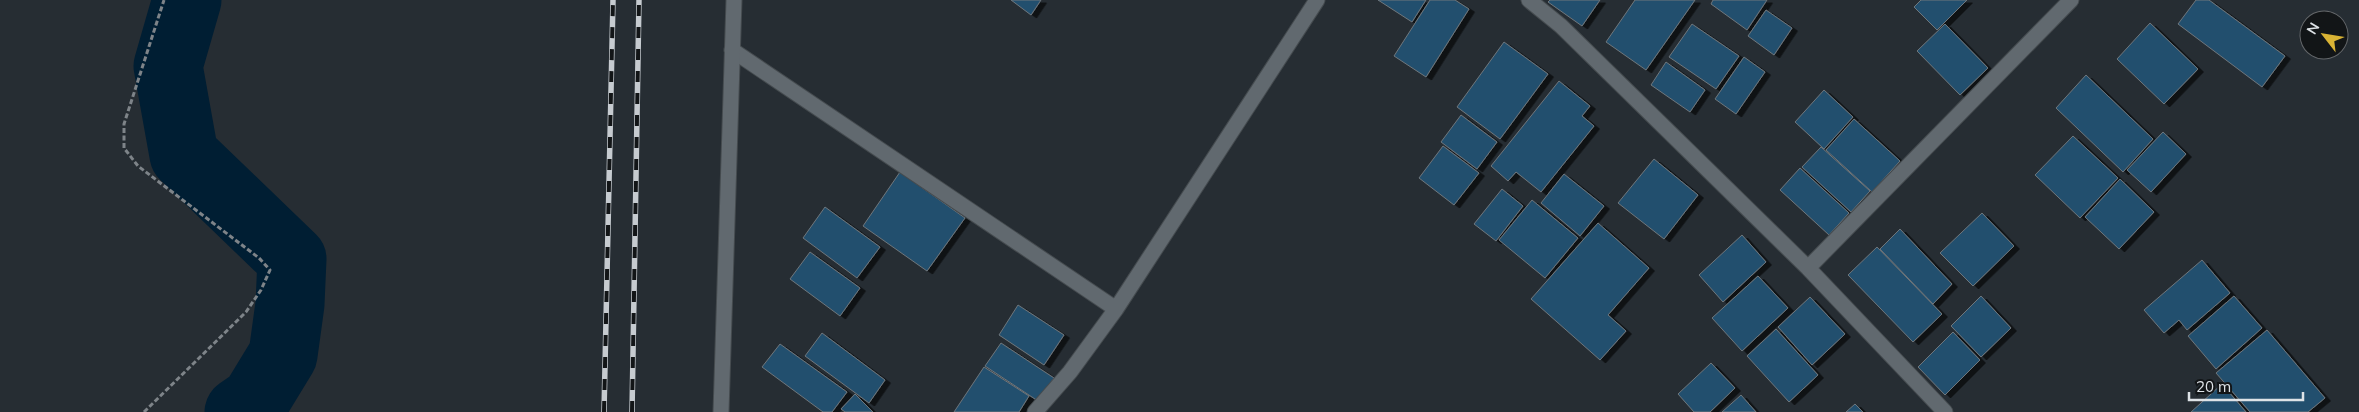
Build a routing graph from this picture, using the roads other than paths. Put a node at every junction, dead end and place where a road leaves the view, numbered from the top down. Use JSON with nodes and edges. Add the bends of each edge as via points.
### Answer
{"nodes":[{"id":1,"x":734,"y":0,"type":"edge"},
{"id":2,"x":1317,"y":0,"type":"edge"},
{"id":3,"x":1529,"y":0,"type":"edge"},
{"id":4,"x":2071,"y":0,"type":"edge"},
{"id":5,"x":732,"y":50,"type":"junction"},
{"id":6,"x":1808,"y":268,"type":"junction"},
{"id":7,"x":1116,"y":309,"type":"junction"},
{"id":8,"x":720,"y":412,"type":"edge"},
{"id":9,"x":1035,"y":412,"type":"edge"},
{"id":10,"x":1945,"y":412,"type":"edge"}],
"edges":[{"from":1,"to":5,"type":"street"},
{"from":2,"to":7,"type":"street"},
{"from":3,"to":6,"type":"street","via":[[1561,26]]},
{"from":4,"to":6,"type":"street"},
{"from":5,"to":7,"type":"street"},
{"from":5,"to":8,"type":"street"},
{"from":6,"to":10,"type":"street"},
{"from":7,"to":9,"type":"street","via":[[1070,372]]}]}
